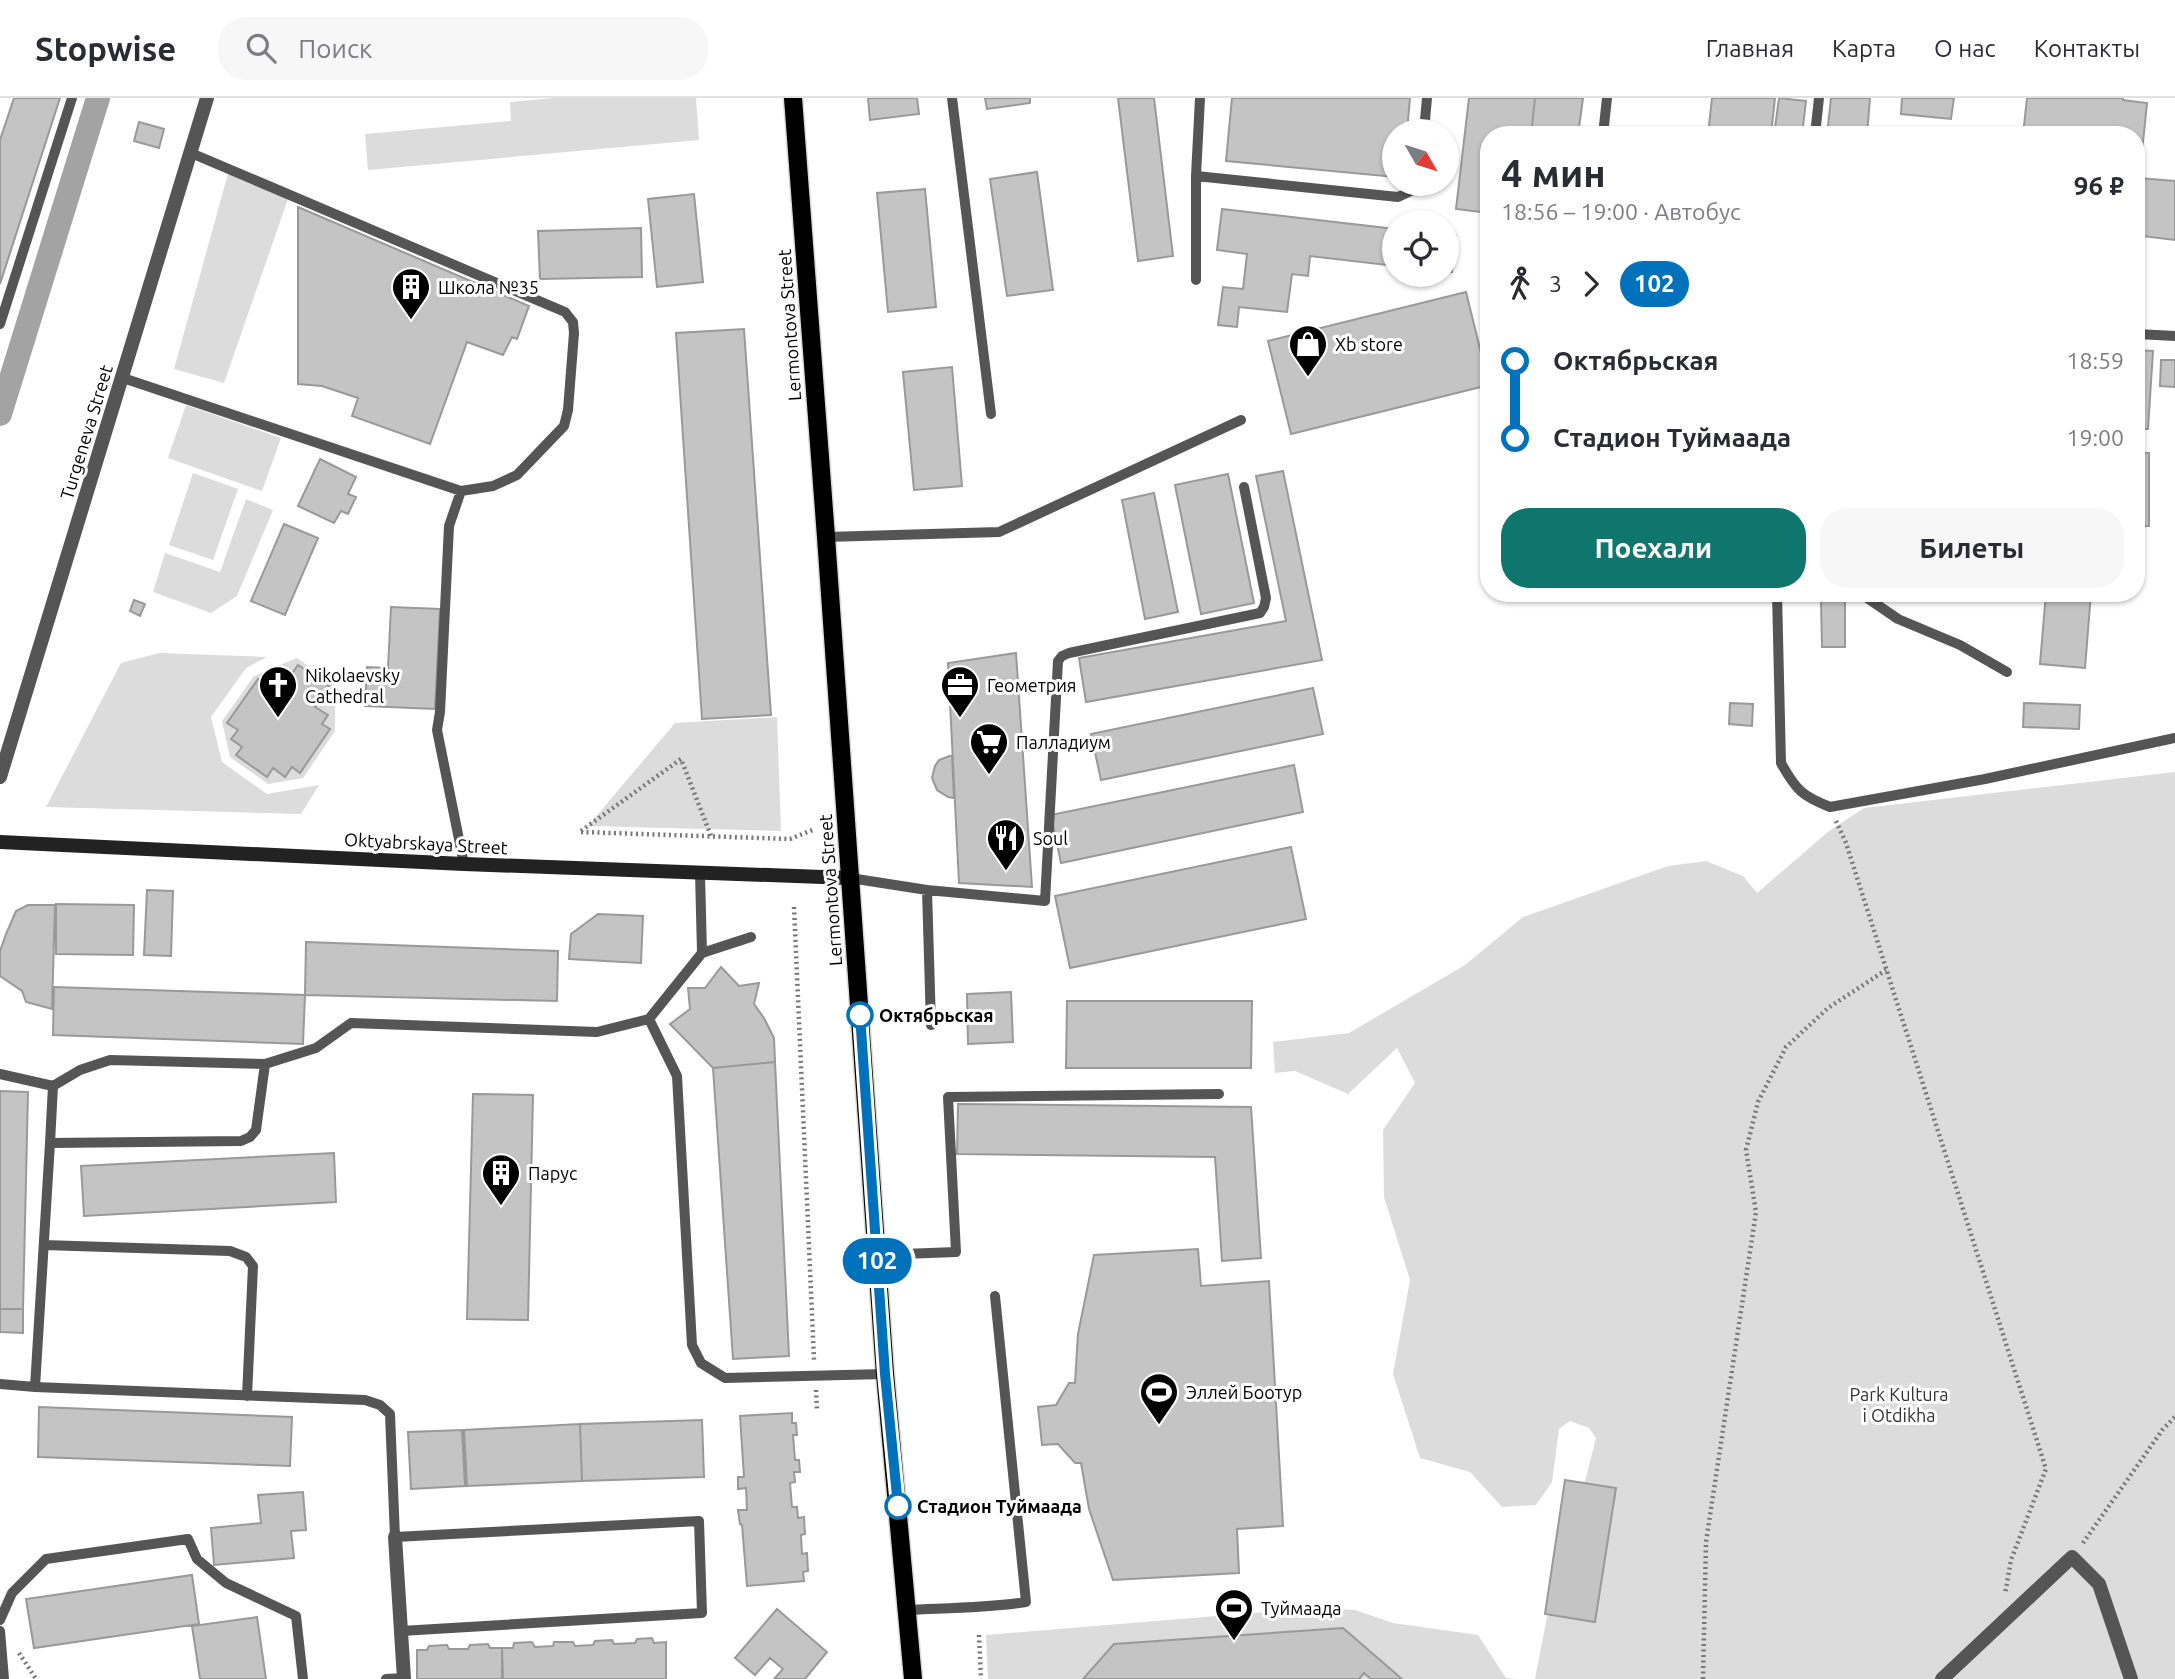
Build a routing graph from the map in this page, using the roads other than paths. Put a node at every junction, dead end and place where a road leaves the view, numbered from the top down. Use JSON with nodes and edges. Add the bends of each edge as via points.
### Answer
{"nodes":[{"id":1,"x":72,"y":98,"type":"edge"},
{"id":2,"x":207,"y":98,"type":"edge"},
{"id":3,"x":793,"y":98,"type":"edge"},
{"id":4,"x":952,"y":98,"type":"edge"},
{"id":5,"x":1200,"y":98,"type":"edge"},
{"id":6,"x":1427,"y":98,"type":"edge"},
{"id":7,"x":1607,"y":98,"type":"edge"},
{"id":8,"x":1819,"y":98,"type":"edge"},
{"id":9,"x":1425,"y":119,"type":"edge"},
{"id":10,"x":1603,"y":126,"type":"edge"},
{"id":11,"x":1816,"y":126,"type":"edge"},
{"id":12,"x":191,"y":153,"type":"junction"},
{"id":13,"x":1196,"y":176,"type":"junction"},
{"id":14,"x":1382,"y":195,"type":"edge"},
{"id":15,"x":1196,"y":279,"type":"dead end"},
{"id":16,"x":0,"y":324,"type":"edge"},
{"id":17,"x":2145,"y":334,"type":"edge"},
{"id":18,"x":2175,"y":336,"type":"edge"},
{"id":19,"x":123,"y":378,"type":"junction"},
{"id":20,"x":992,"y":414,"type":"dead end"},
{"id":21,"x":1241,"y":420,"type":"dead end"},
{"id":22,"x":1244,"y":487,"type":"dead end"},
{"id":23,"x":461,"y":491,"type":"junction"},
{"id":24,"x":826,"y":537,"type":"junction"},
{"id":25,"x":1777,"y":602,"type":"edge"},
{"id":26,"x":1873,"y":602,"type":"edge"},
{"id":27,"x":2007,"y":672,"type":"dead end"},
{"id":28,"x":2175,"y":738,"type":"edge"},
{"id":29,"x":0,"y":777,"type":"edge"},
{"id":30,"x":0,"y":842,"type":"edge"},
{"id":31,"x":464,"y":864,"type":"junction"},
{"id":32,"x":700,"y":873,"type":"junction"},
{"id":33,"x":850,"y":878,"type":"junction"},
{"id":34,"x":927,"y":890,"type":"junction"},
{"id":35,"x":751,"y":937,"type":"dead end"},
{"id":36,"x":702,"y":953,"type":"junction"},
{"id":37,"x":649,"y":1019,"type":"junction"},
{"id":38,"x":931,"y":1025,"type":"dead end"},
{"id":39,"x":265,"y":1064,"type":"junction"},
{"id":40,"x":0,"y":1074,"type":"edge"},
{"id":41,"x":53,"y":1086,"type":"junction"},
{"id":42,"x":1219,"y":1094,"type":"dead end"},
{"id":43,"x":50,"y":1143,"type":"junction"},
{"id":44,"x":44,"y":1245,"type":"junction"},
{"id":45,"x":877,"y":1255,"type":"junction"},
{"id":46,"x":995,"y":1296,"type":"dead end"},
{"id":47,"x":885,"y":1374,"type":"junction"},
{"id":48,"x":0,"y":1384,"type":"edge"},
{"id":49,"x":35,"y":1387,"type":"junction"},
{"id":50,"x":247,"y":1396,"type":"junction"},
{"id":51,"x":395,"y":1537,"type":"junction"},
{"id":52,"x":907,"y":1611,"type":"junction"},
{"id":53,"x":0,"y":1620,"type":"edge"},
{"id":54,"x":0,"y":1631,"type":"edge"},
{"id":55,"x":401,"y":1631,"type":"junction"},
{"id":56,"x":4,"y":1679,"type":"edge"},
{"id":57,"x":303,"y":1679,"type":"edge"},
{"id":58,"x":386,"y":1679,"type":"edge"},
{"id":59,"x":404,"y":1679,"type":"edge"},
{"id":60,"x":913,"y":1679,"type":"edge"},
{"id":61,"x":1942,"y":1679,"type":"edge"},
{"id":62,"x":2131,"y":1679,"type":"edge"}],
"edges":[{"from":1,"to":16,"type":"lane"},
{"from":2,"to":12,"type":"street","name":"Turgeneva Street"},
{"from":3,"to":24,"type":"main road","name":"Lermontova Street"},
{"from":4,"to":20,"type":"lane"},
{"from":5,"to":13,"type":"lane"},
{"from":6,"to":9,"type":"lane"},
{"from":7,"to":10,"type":"lane"},
{"from":8,"to":11,"type":"lane"},
{"from":12,"to":19,"type":"street","name":"Turgeneva Street"},
{"from":12,"to":23,"type":"lane","via":[[565,312],[573,322],[564,426],[517,475],[493,486]]},
{"from":13,"to":14,"type":"lane"},
{"from":13,"to":15,"type":"lane"},
{"from":17,"to":18,"type":"lane"},
{"from":19,"to":23,"type":"lane"},
{"from":19,"to":29,"type":"street","name":"Turgeneva Street"},
{"from":21,"to":24,"type":"lane","via":[[999,532]]},
{"from":22,"to":34,"type":"lane","via":[[1266,598],[1259,613],[1069,653],[1058,662],[1045,901]]},
{"from":23,"to":31,"type":"lane","via":[[449,526],[437,730]]},
{"from":24,"to":33,"type":"main road","name":"Lermontova Street"},
{"from":25,"to":28,"type":"lane","via":[[1781,763],[1808,798],[1830,807]]},
{"from":26,"to":27,"type":"lane","via":[[1898,620]]},
{"from":30,"to":31,"type":"street","name":"Oktyabrskaya Street"},
{"from":31,"to":32,"type":"street","name":"Oktyabrskaya Street"},
{"from":32,"to":33,"type":"street","name":"Oktyabrskaya Street"},
{"from":32,"to":36,"type":"lane"},
{"from":33,"to":34,"type":"lane"},
{"from":33,"to":45,"type":"main road","name":"Lermontova Street"},
{"from":34,"to":38,"type":"lane"},
{"from":35,"to":36,"type":"lane"},
{"from":36,"to":37,"type":"lane"},
{"from":37,"to":39,"type":"lane","via":[[597,1032],[351,1023],[316,1048]]},
{"from":37,"to":47,"type":"lane","via":[[677,1076],[692,1345],[701,1363],[725,1378]]},
{"from":39,"to":41,"type":"lane","via":[[110,1060]]},
{"from":39,"to":43,"type":"lane","via":[[256,1130],[241,1141]]},
{"from":40,"to":41,"type":"lane"},
{"from":41,"to":43,"type":"lane"},
{"from":42,"to":45,"type":"lane","via":[[948,1097],[956,1252]]},
{"from":43,"to":44,"type":"lane"},
{"from":44,"to":49,"type":"lane"},
{"from":44,"to":50,"type":"lane","via":[[230,1251],[246,1256],[253,1266]]},
{"from":45,"to":47,"type":"main road","name":"Lermontova Street"},
{"from":46,"to":52,"type":"lane","via":[[1026,1602]]},
{"from":47,"to":52,"type":"main road","name":"Lermontova Street"},
{"from":48,"to":49,"type":"lane"},
{"from":49,"to":50,"type":"lane"},
{"from":50,"to":51,"type":"lane","via":[[365,1400],[390,1414]]},
{"from":51,"to":55,"type":"street"},
{"from":51,"to":55,"type":"lane","via":[[699,1521],[702,1613]]},
{"from":52,"to":60,"type":"main road","name":"Lermontova Street"},
{"from":53,"to":57,"type":"lane","via":[[12,1593],[46,1559],[188,1539],[197,1559],[226,1583],[296,1616]]},
{"from":54,"to":56,"type":"lane"},
{"from":55,"to":59,"type":"street"},
{"from":58,"to":59,"type":"lane"},
{"from":61,"to":62,"type":"street","via":[[2072,1558],[2099,1584]]}]}
